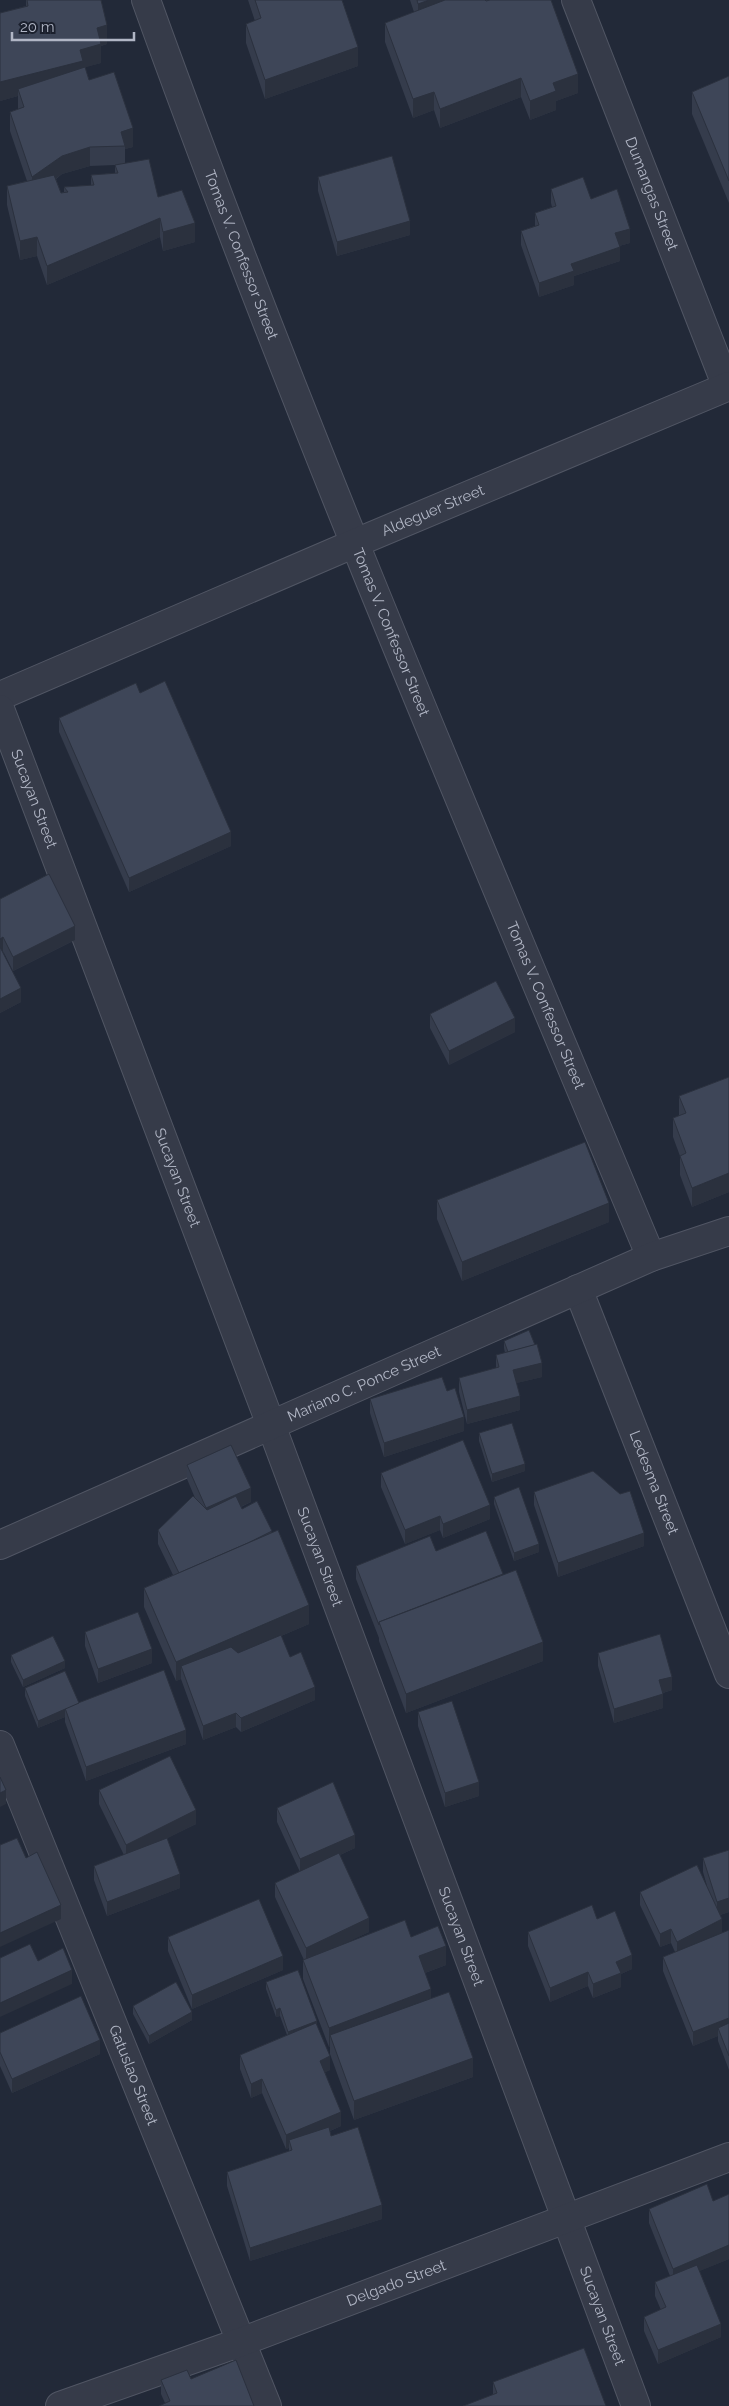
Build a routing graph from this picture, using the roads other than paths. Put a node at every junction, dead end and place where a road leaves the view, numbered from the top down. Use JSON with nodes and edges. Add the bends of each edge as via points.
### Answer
{"nodes":[{"id":1,"x":146,"y":0,"type":"edge"},
{"id":2,"x":576,"y":0,"type":"edge"},
{"id":3,"x":728,"y":386,"type":"edge"},
{"id":4,"x":353,"y":544,"type":"junction"},
{"id":5,"x":0,"y":696,"type":"edge"},
{"id":6,"x":0,"y":709,"type":"edge"},
{"id":7,"x":729,"y":1230,"type":"edge"},
{"id":8,"x":651,"y":1258,"type":"junction"},
{"id":9,"x":578,"y":1289,"type":"junction"},
{"id":10,"x":271,"y":1425,"type":"junction"},
{"id":11,"x":0,"y":1545,"type":"edge"},
{"id":12,"x":729,"y":1674,"type":"edge"},
{"id":13,"x":0,"y":1744,"type":"edge"},
{"id":14,"x":729,"y":2157,"type":"edge"},
{"id":15,"x":567,"y":2220,"type":"junction"},
{"id":16,"x":241,"y":2342,"type":"junction"},
{"id":17,"x":60,"y":2406,"type":"edge"},
{"id":18,"x":267,"y":2406,"type":"edge"},
{"id":19,"x":636,"y":2406,"type":"edge"}],
"edges":[{"from":1,"to":4,"type":"street","name":"Tomas V. Confessor Street"},
{"from":2,"to":3,"type":"street","name":"Dumangas Street"},
{"from":3,"to":4,"type":"street","name":"Aldeguer Street"},
{"from":4,"to":5,"type":"street","name":"Aldeguer Street"},
{"from":4,"to":8,"type":"street","name":"Tomas V. Confessor Street"},
{"from":6,"to":10,"type":"street","name":"Sucayan Street"},
{"from":7,"to":8,"type":"street","name":"Mariano C. Ponce Street"},
{"from":8,"to":9,"type":"street","name":"Mariano C. Ponce Street"},
{"from":9,"to":10,"type":"street","name":"Mariano C. Ponce Street"},
{"from":9,"to":12,"type":"street","name":"Ledesma Street"},
{"from":10,"to":11,"type":"street","name":"Mariano C. Ponce Street"},
{"from":10,"to":15,"type":"street","name":"Sucayan Street"},
{"from":13,"to":16,"type":"street","name":"Gatuslao Street"},
{"from":14,"to":15,"type":"street","name":"Delgado Street"},
{"from":15,"to":16,"type":"street","name":"Delgado Street"},
{"from":15,"to":19,"type":"street","name":"Sucayan Street"},
{"from":16,"to":17,"type":"street","name":"Delgado Street"},
{"from":16,"to":18,"type":"street","name":"Gatuslao Street"}]}
